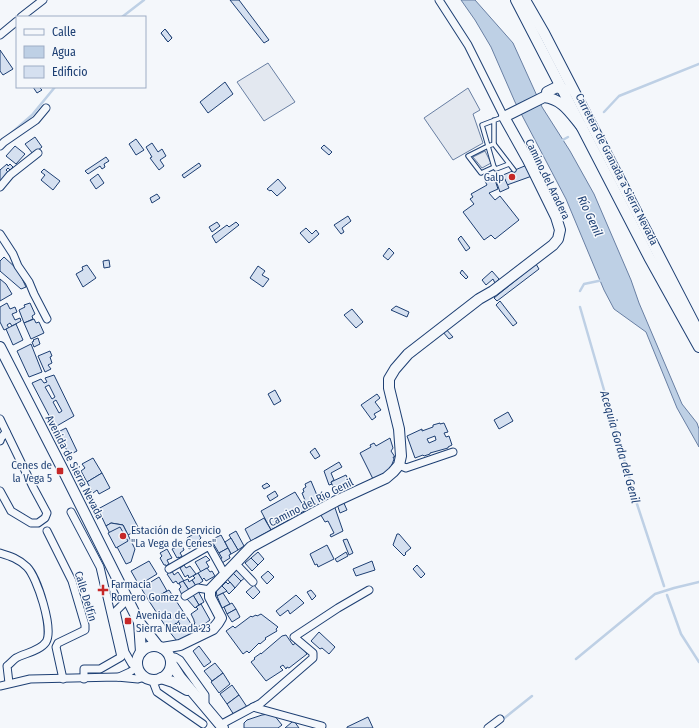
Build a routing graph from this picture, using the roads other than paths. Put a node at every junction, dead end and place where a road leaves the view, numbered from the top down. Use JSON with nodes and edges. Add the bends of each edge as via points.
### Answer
{"nodes":[{"id":1,"x":43,"y":0,"type":"edge"},
{"id":2,"x":439,"y":0,"type":"edge"},
{"id":3,"x":516,"y":0,"type":"edge"},
{"id":4,"x":525,"y":0,"type":"edge"},
{"id":5,"x":23,"y":16,"type":"edge"},
{"id":6,"x":527,"y":21,"type":"junction"},
{"id":7,"x":16,"y":22,"type":"edge"},
{"id":8,"x":544,"y":33,"type":"junction"},
{"id":9,"x":0,"y":35,"type":"edge"},
{"id":10,"x":562,"y":88,"type":"junction"},
{"id":11,"x":547,"y":95,"type":"junction"},
{"id":12,"x":46,"y":108,"type":"dead end"},
{"id":13,"x":503,"y":117,"type":"junction"},
{"id":14,"x":582,"y":127,"type":"junction"},
{"id":15,"x":494,"y":144,"type":"junction"},
{"id":16,"x":0,"y":146,"type":"edge"},
{"id":17,"x":488,"y":146,"type":"junction"},
{"id":18,"x":38,"y":153,"type":"dead end"},
{"id":19,"x":509,"y":164,"type":"junction"},
{"id":20,"x":613,"y":165,"type":"junction"},
{"id":21,"x":494,"y":167,"type":"junction"},
{"id":22,"x":514,"y":170,"type":"dead end"},
{"id":23,"x":0,"y":187,"type":"edge"},
{"id":24,"x":0,"y":234,"type":"edge"},
{"id":25,"x":47,"y":319,"type":"dead end"},
{"id":26,"x":699,"y":333,"type":"edge"},
{"id":27,"x":0,"y":347,"type":"edge"},
{"id":28,"x":699,"y":347,"type":"edge"},
{"id":29,"x":0,"y":419,"type":"edge"},
{"id":30,"x":6,"y":432,"type":"junction"},
{"id":31,"x":0,"y":441,"type":"edge"},
{"id":32,"x":453,"y":452,"type":"dead end"},
{"id":33,"x":399,"y":464,"type":"junction"},
{"id":34,"x":0,"y":491,"type":"edge"},
{"id":35,"x":71,"y":512,"type":"dead end"},
{"id":36,"x":47,"y":531,"type":"dead end"},
{"id":37,"x":0,"y":553,"type":"edge"},
{"id":38,"x":235,"y":563,"type":"junction"},
{"id":39,"x":169,"y":568,"type":"dead end"},
{"id":40,"x":224,"y":573,"type":"junction"},
{"id":41,"x":253,"y":582,"type":"dead end"},
{"id":42,"x":210,"y":590,"type":"junction"},
{"id":43,"x":369,"y":590,"type":"dead end"},
{"id":44,"x":185,"y":596,"type":"dead end"},
{"id":45,"x":128,"y":600,"type":"junction"},
{"id":46,"x":139,"y":622,"type":"junction"},
{"id":47,"x":141,"y":652,"type":"junction"},
{"id":48,"x":166,"y":654,"type":"junction"},
{"id":49,"x":137,"y":666,"type":"junction"},
{"id":50,"x":117,"y":677,"type":"junction"},
{"id":51,"x":153,"y":678,"type":"junction"},
{"id":52,"x":62,"y":679,"type":"junction"},
{"id":53,"x":84,"y":679,"type":"junction"},
{"id":54,"x":9,"y":683,"type":"junction"},
{"id":55,"x":0,"y":686,"type":"edge"},
{"id":56,"x":193,"y":693,"type":"junction"},
{"id":57,"x":205,"y":706,"type":"junction"},
{"id":58,"x":254,"y":707,"type":"junction"},
{"id":59,"x":500,"y":719,"type":"dead end"},
{"id":60,"x":203,"y":724,"type":"dead end"},
{"id":61,"x":221,"y":726,"type":"edge"},
{"id":62,"x":322,"y":726,"type":"dead end"},
{"id":63,"x":488,"y":728,"type":"edge"}],
"edges":[{"from":1,"to":5,"type":"street"},
{"from":2,"to":13,"type":"street","name":"Camino del Aradera","via":[[468,45]]},
{"from":3,"to":6,"type":"street","name":"Carretera de Granada a Sierra Nevada"},
{"from":4,"to":8,"type":"street","name":"Carretera de Granada a Sierra Nevada"},
{"from":6,"to":10,"type":"street","name":"Carretera de Granada a Sierra Nevada"},
{"from":6,"to":11,"type":"street","via":[[549,72]]},
{"from":7,"to":9,"type":"street"},
{"from":8,"to":10,"type":"street","via":[[549,51],[565,82]]},
{"from":8,"to":20,"type":"street","name":"Carretera de Granada a Sierra Nevada"},
{"from":10,"to":11,"type":"street","via":[[561,93]]},
{"from":10,"to":14,"type":"street","name":"Carretera de Granada a Sierra Nevada"},
{"from":10,"to":20,"type":"street","via":[[569,92],[602,152]]},
{"from":11,"to":13,"type":"street"},
{"from":11,"to":14,"type":"street","via":[[561,102]]},
{"from":12,"to":16,"type":"street","via":[[36,120]]},
{"from":13,"to":15,"type":"lane"},
{"from":13,"to":17,"type":"lane","via":[[482,125]]},
{"from":13,"to":33,"type":"street","name":"Camino del Aradera","via":[[556,217],[560,230],[558,238],[553,245],[408,354],[395,369],[389,379],[389,388],[399,429]]},
{"from":14,"to":28,"type":"street","name":"Carretera de Granada a Sierra Nevada"},
{"from":15,"to":17,"type":"lane"},
{"from":15,"to":19,"type":"lane"},
{"from":17,"to":21,"type":"lane"},
{"from":17,"to":21,"type":"lane","via":[[468,156],[481,173]]},
{"from":18,"to":23,"type":"street","via":[[10,175]]},
{"from":19,"to":21,"type":"lane","via":[[496,169]]},
{"from":19,"to":22,"type":"lane"},
{"from":20,"to":26,"type":"street","name":"Carretera de Granada a Sierra Nevada"},
{"from":24,"to":25,"type":"street","via":[[29,282]]},
{"from":27,"to":45,"type":"street","name":"Avenida de Sierra Nevada"},
{"from":29,"to":30,"type":"street"},
{"from":30,"to":31,"type":"street"},
{"from":30,"to":34,"type":"street","via":[[47,513],[45,518],[31,524],[10,511]]},
{"from":32,"to":33,"type":"street","via":[[406,468]]},
{"from":33,"to":38,"type":"street","name":"Camino del Río Genil","via":[[386,478],[336,501],[251,547]]},
{"from":35,"to":53,"type":"street","via":[[100,567],[121,657],[100,669],[84,670]]},
{"from":36,"to":52,"type":"street","name":"Calle Delfín","via":[[72,581],[86,625],[84,630],[58,642],[56,647]]},
{"from":37,"to":54,"type":"street","via":[[18,559],[28,568],[46,610],[49,629],[46,642],[7,666]]},
{"from":38,"to":40,"type":"street","name":"Camino del Río Genil"},
{"from":38,"to":41,"type":"street"},
{"from":39,"to":40,"type":"street","via":[[209,546]]},
{"from":40,"to":42,"type":"street","name":"Camino del Río Genil"},
{"from":42,"to":44,"type":"street","via":[[198,588]]},
{"from":42,"to":48,"type":"street","via":[[210,597],[220,618],[218,623],[213,629]]},
{"from":43,"to":58,"type":"street","via":[[294,637],[313,653],[313,658]]},
{"from":45,"to":46,"type":"street","name":"Avenida de Sierra Nevada"},
{"from":45,"to":49,"type":"street","via":[[116,611],[125,652],[132,664]]},
{"from":46,"to":47,"type":"street","name":"Avenida de Sierra Nevada"},
{"from":46,"to":48,"type":"street","name":"Avenida de Sierra Nevada"},
{"from":47,"to":48,"type":"street","via":[[149,647]]},
{"from":47,"to":49,"type":"street"},
{"from":48,"to":51,"type":"street","via":[[167,672]]},
{"from":48,"to":56,"type":"street","name":"Avenida de Sierra Nevada"},
{"from":48,"to":57,"type":"street","name":"Avenida de Sierra Nevada","via":[[180,660],[205,696]]},
{"from":49,"to":50,"type":"street"},
{"from":49,"to":51,"type":"street","via":[[140,673]]},
{"from":50,"to":51,"type":"street"},
{"from":50,"to":53,"type":"street"},
{"from":51,"to":56,"type":"street","name":"Avenida de Sierra Nevada","via":[[173,682]]},
{"from":51,"to":60,"type":"street","via":[[157,692]]},
{"from":52,"to":53,"type":"street"},
{"from":52,"to":54,"type":"street","via":[[30,679]]},
{"from":54,"to":55,"type":"street"},
{"from":56,"to":57,"type":"street","name":"Avenida de Sierra Nevada"},
{"from":57,"to":61,"type":"street","name":"Avenida de Sierra Nevada"},
{"from":58,"to":61,"type":"street"},
{"from":58,"to":62,"type":"street"},
{"from":59,"to":63,"type":"street"}]}
